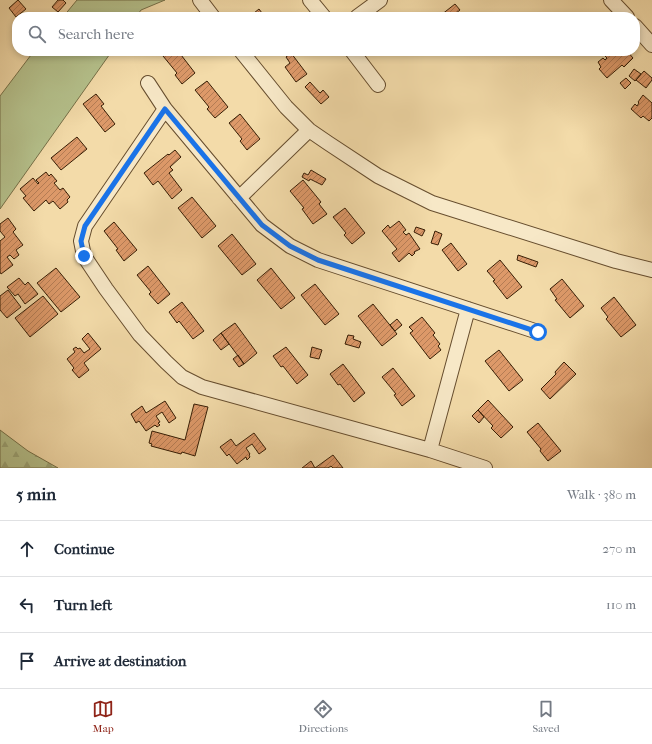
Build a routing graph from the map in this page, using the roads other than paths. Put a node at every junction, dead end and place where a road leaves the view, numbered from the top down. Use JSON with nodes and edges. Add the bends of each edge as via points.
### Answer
{"nodes":[{"id":1,"x":200,"y":0,"type":"edge"},
{"id":2,"x":310,"y":0,"type":"edge"},
{"id":3,"x":380,"y":0,"type":"edge"},
{"id":4,"x":611,"y":0,"type":"edge"},
{"id":5,"x":209,"y":12,"type":"edge"},
{"id":6,"x":320,"y":12,"type":"edge"},
{"id":7,"x":364,"y":12,"type":"edge"},
{"id":8,"x":622,"y":12,"type":"edge"},
{"id":9,"x":640,"y":32,"type":"edge"},
{"id":10,"x":652,"y":45,"type":"edge"},
{"id":11,"x":245,"y":56,"type":"edge"},
{"id":12,"x":356,"y":56,"type":"edge"},
{"id":13,"x":148,"y":82,"type":"dead end"},
{"id":14,"x":378,"y":85,"type":"dead end"},
{"id":15,"x":165,"y":109,"type":"junction"},
{"id":16,"x":309,"y":130,"type":"junction"},
{"id":17,"x":239,"y":198,"type":"junction"},
{"id":18,"x":652,"y":270,"type":"edge"},
{"id":19,"x":468,"y":309,"type":"junction"},
{"id":20,"x":538,"y":332,"type":"dead end"},
{"id":21,"x":430,"y":450,"type":"junction"},
{"id":22,"x":485,"y":468,"type":"edge"}],
"edges":[{"from":1,"to":5,"type":"street"},
{"from":2,"to":6,"type":"street"},
{"from":3,"to":7,"type":"street"},
{"from":4,"to":8,"type":"street"},
{"from":9,"to":10,"type":"street"},
{"from":11,"to":16,"type":"street","via":[[286,107]]},
{"from":12,"to":14,"type":"street"},
{"from":13,"to":15,"type":"street"},
{"from":15,"to":17,"type":"street"},
{"from":15,"to":21,"type":"street","via":[[85,226],[81,241],[84,256],[93,271],[140,335],[182,377],[202,387]]},
{"from":16,"to":17,"type":"street"},
{"from":16,"to":18,"type":"street","via":[[378,176],[432,203]]},
{"from":17,"to":19,"type":"street","via":[[262,225],[290,246],[318,260]]},
{"from":19,"to":20,"type":"street"},
{"from":19,"to":21,"type":"street"},
{"from":21,"to":22,"type":"street"}]}
